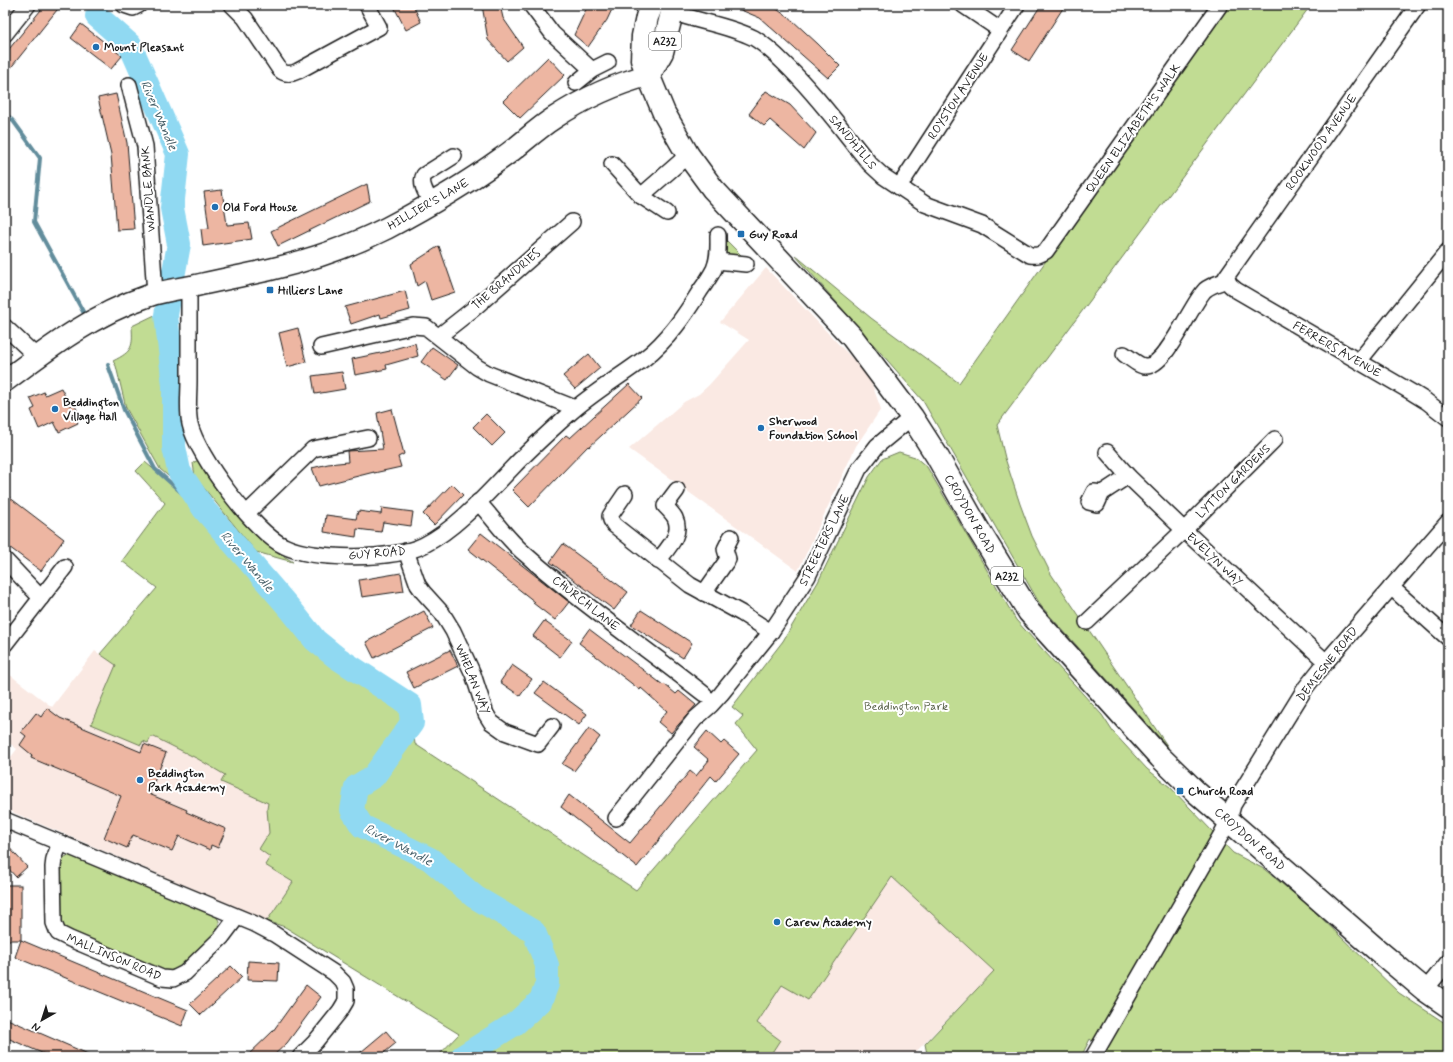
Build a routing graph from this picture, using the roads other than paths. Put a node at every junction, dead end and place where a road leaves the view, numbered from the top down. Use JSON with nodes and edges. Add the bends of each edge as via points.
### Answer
{"nodes":[{"id":1,"x":28,"y":5,"type":"edge"},
{"id":2,"x":124,"y":5,"type":"edge"},
{"id":3,"x":139,"y":5,"type":"edge"},
{"id":4,"x":232,"y":5,"type":"edge"},
{"id":5,"x":367,"y":5,"type":"edge"},
{"id":6,"x":531,"y":5,"type":"edge"},
{"id":7,"x":962,"y":5,"type":"edge"},
{"id":8,"x":1017,"y":5,"type":"edge"},
{"id":9,"x":1220,"y":5,"type":"edge"},
{"id":10,"x":1418,"y":5,"type":"edge"},
{"id":11,"x":666,"y":7,"type":"edge"},
{"id":12,"x":7,"y":28,"type":"edge"},
{"id":13,"x":1000,"y":30,"type":"junction"},
{"id":14,"x":608,"y":62,"type":"dead end"},
{"id":15,"x":592,"y":70,"type":"junction"},
{"id":16,"x":649,"y":75,"type":"junction"},
{"id":17,"x":576,"y":83,"type":"dead end"},
{"id":18,"x":129,"y":85,"type":"dead end"},
{"id":19,"x":688,"y":155,"type":"junction"},
{"id":20,"x":454,"y":156,"type":"dead end"},
{"id":21,"x":612,"y":164,"type":"dead end"},
{"id":22,"x":899,"y":187,"type":"junction"},
{"id":23,"x":640,"y":196,"type":"junction"},
{"id":24,"x":432,"y":203,"type":"junction"},
{"id":25,"x":667,"y":213,"type":"dead end"},
{"id":26,"x":572,"y":222,"type":"dead end"},
{"id":27,"x":718,"y":235,"type":"dead end"},
{"id":28,"x":1046,"y":251,"type":"joint"},
{"id":29,"x":1448,"y":251,"type":"edge"},
{"id":30,"x":717,"y":261,"type":"junction"},
{"id":31,"x":746,"y":264,"type":"dead end"},
{"id":32,"x":1227,"y":280,"type":"junction"},
{"id":33,"x":187,"y":287,"type":"junction"},
{"id":34,"x":155,"y":294,"type":"junction"},
{"id":35,"x":5,"y":327,"type":"edge"},
{"id":36,"x":439,"y":336,"type":"junction"},
{"id":37,"x":321,"y":347,"type":"dead end"},
{"id":38,"x":1124,"y":354,"type":"dead end"},
{"id":39,"x":37,"y":357,"type":"junction"},
{"id":40,"x":1359,"y":361,"type":"junction"},
{"id":41,"x":5,"y":381,"type":"edge"},
{"id":42,"x":575,"y":408,"type":"junction"},
{"id":43,"x":912,"y":417,"type":"junction"},
{"id":44,"x":1448,"y":418,"type":"edge"},
{"id":45,"x":368,"y":438,"type":"dead end"},
{"id":46,"x":1275,"y":439,"type":"dead end"},
{"id":47,"x":1107,"y":452,"type":"dead end"},
{"id":48,"x":1128,"y":476,"type":"junction"},
{"id":49,"x":677,"y":490,"type":"dead end"},
{"id":50,"x":1102,"y":493,"type":"dead end"},
{"id":51,"x":625,"y":494,"type":"dead end"},
{"id":52,"x":478,"y":502,"type":"junction"},
{"id":53,"x":247,"y":513,"type":"junction"},
{"id":54,"x":1448,"y":522,"type":"edge"},
{"id":55,"x":1184,"y":530,"type":"junction"},
{"id":56,"x":732,"y":537,"type":"dead end"},
{"id":57,"x":406,"y":552,"type":"junction"},
{"id":58,"x":5,"y":560,"type":"edge"},
{"id":59,"x":658,"y":561,"type":"junction"},
{"id":60,"x":65,"y":567,"type":"dead end"},
{"id":61,"x":1391,"y":587,"type":"junction"},
{"id":62,"x":704,"y":593,"type":"junction"},
{"id":63,"x":41,"y":598,"type":"junction"},
{"id":64,"x":1087,"y":622,"type":"dead end"},
{"id":65,"x":771,"y":632,"type":"junction"},
{"id":66,"x":1448,"y":638,"type":"edge"},
{"id":67,"x":5,"y":644,"type":"edge"},
{"id":68,"x":1326,"y":662,"type":"junction"},
{"id":69,"x":708,"y":699,"type":"junction"},
{"id":70,"x":552,"y":726,"type":"dead end"},
{"id":71,"x":616,"y":818,"type":"dead end"},
{"id":72,"x":5,"y":820,"type":"edge"},
{"id":73,"x":1229,"y":820,"type":"junction"},
{"id":74,"x":60,"y":842,"type":"junction"},
{"id":75,"x":237,"y":917,"type":"junction"},
{"id":76,"x":1448,"y":962,"type":"edge"},
{"id":77,"x":1425,"y":990,"type":"junction"},
{"id":78,"x":1448,"y":1006,"type":"edge"},
{"id":79,"x":300,"y":1057,"type":"edge"},
{"id":80,"x":1093,"y":1057,"type":"edge"}],
"edges":[{"from":1,"to":12,"type":"street"},
{"from":2,"to":3,"type":"street","via":[[133,8]]},
{"from":4,"to":5,"type":"street","via":[[245,18],[280,70],[291,74],[379,27]]},
{"from":6,"to":15,"type":"street","via":[[552,33]]},
{"from":7,"to":13,"type":"street"},
{"from":8,"to":13,"type":"street","name":"ROYSTON AVENUE"},
{"from":9,"to":28,"type":"street","name":"QUEEN ELIZABETH'S WALK"},
{"from":10,"to":32,"type":"street","name":"ROOKWOOD AVENUE","via":[[1227,274]]},
{"from":11,"to":16,"type":"highway","name":"CROYDON ROAD","number":"A232","via":[[647,18],[642,60]]},
{"from":11,"to":22,"type":"street","name":"SANDHILLS","via":[[694,20],[744,34],[765,45],[809,90],[870,164]]},
{"from":13,"to":22,"type":"street","name":"ROYSTON AVENUE"},
{"from":14,"to":15,"type":"street"},
{"from":15,"to":17,"type":"street"},
{"from":16,"to":19,"type":"highway","name":"CROYDON ROAD","number":"A232","via":[[664,113]]},
{"from":16,"to":24,"type":"main road","name":"HILLIER'S LANE","via":[[600,92],[554,118],[504,157]]},
{"from":18,"to":34,"type":"street","name":"WANDLE BANK","via":[[145,146]]},
{"from":19,"to":23,"type":"street"},
{"from":19,"to":43,"type":"highway","name":"CROYDON ROAD","number":"A232","via":[[713,189],[852,337]]},
{"from":20,"to":24,"type":"street","via":[[422,178]]},
{"from":21,"to":23,"type":"street"},
{"from":22,"to":28,"type":"street","name":"SANDHILLS","via":[[925,204],[982,225],[1030,255],[1040,255]]},
{"from":23,"to":25,"type":"street"},
{"from":24,"to":33,"type":"main road","name":"HILLIER'S LANE","via":[[386,228],[320,256]]},
{"from":26,"to":36,"type":"street","name":"THE BRANDRIES"},
{"from":27,"to":30,"type":"street","name":"GUY ROAD"},
{"from":29,"to":40,"type":"street"},
{"from":30,"to":31,"type":"street"},
{"from":30,"to":42,"type":"street","name":"GUY ROAD","via":[[694,301],[658,346]]},
{"from":32,"to":38,"type":"street","via":[[1210,286],[1202,294],[1169,348],[1150,366],[1144,366]]},
{"from":32,"to":40,"type":"street","name":"FERRERS AVENUE","via":[[1236,290]]},
{"from":33,"to":34,"type":"main road","name":"HILLIER'S LANE"},
{"from":33,"to":53,"type":"street","name":"GUY ROAD","via":[[190,423],[210,466]]},
{"from":34,"to":39,"type":"main road","name":"HILLIER'S LANE","via":[[120,307],[81,327]]},
{"from":35,"to":39,"type":"street"},
{"from":36,"to":37,"type":"street","via":[[426,326],[413,326]]},
{"from":36,"to":42,"type":"street","via":[[489,374]]},
{"from":39,"to":41,"type":"main road","name":"HILLIER'S LANE"},
{"from":40,"to":44,"type":"street","name":"FERRERS AVENUE","via":[[1426,401]]},
{"from":42,"to":52,"type":"street","name":"GUY ROAD"},
{"from":43,"to":65,"type":"street","name":"STREETERS LANE","via":[[877,446],[859,469],[808,576]]},
{"from":43,"to":73,"type":"highway","name":"CROYDON ROAD","number":"A232","via":[[1029,612],[1160,757]]},
{"from":45,"to":53,"type":"street","via":[[314,449]]},
{"from":46,"to":55,"type":"street","name":"LYTTON GARDENS"},
{"from":47,"to":48,"type":"street","name":"EVELYN WAY"},
{"from":48,"to":50,"type":"street"},
{"from":48,"to":55,"type":"street","name":"EVELYN WAY"},
{"from":49,"to":59,"type":"street","via":[[665,506],[675,518],[677,531],[675,538]]},
{"from":51,"to":59,"type":"street","via":[[610,516],[611,520]]},
{"from":52,"to":57,"type":"street","name":"GUY ROAD","via":[[435,539]]},
{"from":52,"to":69,"type":"street","name":"CHURCH LANE","via":[[524,554],[667,664]]},
{"from":53,"to":57,"type":"street","name":"GUY ROAD","via":[[271,538],[302,553],[358,556]]},
{"from":54,"to":61,"type":"street","name":"DEMESNE ROAD"},
{"from":55,"to":64,"type":"street","name":"LYTTON GARDENS"},
{"from":55,"to":68,"type":"street","name":"EVELYN WAY"},
{"from":56,"to":62,"type":"street","via":[[725,549],[728,559]]},
{"from":57,"to":70,"type":"street","name":"WHELAN WAY","via":[[418,585],[442,613],[453,631],[491,722],[505,732],[538,744]]},
{"from":58,"to":63,"type":"street"},
{"from":59,"to":62,"type":"street"},
{"from":60,"to":63,"type":"street"},
{"from":61,"to":66,"type":"street"},
{"from":61,"to":68,"type":"street","name":"DEMESNE ROAD"},
{"from":62,"to":65,"type":"street"},
{"from":63,"to":67,"type":"street"},
{"from":65,"to":69,"type":"street","name":"STREETERS LANE"},
{"from":68,"to":73,"type":"street","name":"DEMESNE ROAD","via":[[1306,687],[1233,805]]},
{"from":69,"to":71,"type":"street","name":"STREETERS LANE"},
{"from":72,"to":74,"type":"street"},
{"from":73,"to":77,"type":"highway","name":"CROYDON ROAD","number":"A232"},
{"from":73,"to":80,"type":"street"},
{"from":74,"to":75,"type":"street"},
{"from":74,"to":75,"type":"street","name":"MALLINSON ROAD","via":[[53,867],[54,924],[58,932],[162,978],[173,979],[186,973],[222,937]]},
{"from":75,"to":79,"type":"street","via":[[274,934],[334,973],[343,982],[346,1001],[324,1031]]},
{"from":76,"to":77,"type":"street"},
{"from":77,"to":78,"type":"highway","name":"CROYDON ROAD","number":"A232"}]}
